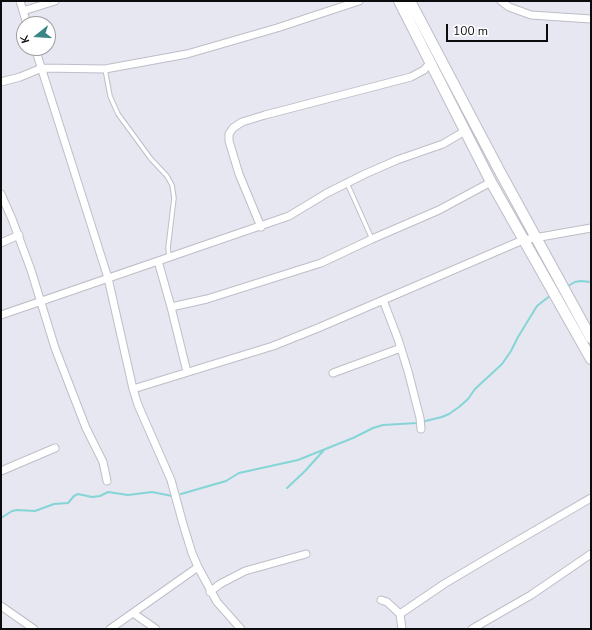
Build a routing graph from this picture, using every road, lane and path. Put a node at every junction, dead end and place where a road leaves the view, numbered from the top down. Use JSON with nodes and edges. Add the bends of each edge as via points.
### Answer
{"nodes":[{"id":1,"x":20,"y":1,"type":"edge"},
{"id":2,"x":55,"y":1,"type":"edge"},
{"id":3,"x":359,"y":1,"type":"edge"},
{"id":4,"x":399,"y":1,"type":"edge"},
{"id":5,"x":410,"y":1,"type":"edge"},
{"id":6,"x":500,"y":1,"type":"edge"},
{"id":7,"x":23,"y":11,"type":"junction"},
{"id":8,"x":25,"y":16,"type":"edge"},
{"id":9,"x":591,"y":19,"type":"edge"},
{"id":10,"x":38,"y":56,"type":"edge"},
{"id":11,"x":430,"y":62,"type":"junction"},
{"id":12,"x":42,"y":68,"type":"junction"},
{"id":13,"x":105,"y":69,"type":"junction"},
{"id":14,"x":1,"y":82,"type":"edge"},
{"id":15,"x":465,"y":131,"type":"junction"},
{"id":16,"x":347,"y":182,"type":"junction"},
{"id":17,"x":491,"y":182,"type":"junction"},
{"id":18,"x":1,"y":194,"type":"edge"},
{"id":19,"x":261,"y":226,"type":"junction"},
{"id":20,"x":591,"y":228,"type":"edge"},
{"id":21,"x":19,"y":235,"type":"junction"},
{"id":22,"x":536,"y":238,"type":"junction"},
{"id":23,"x":372,"y":239,"type":"junction"},
{"id":24,"x":523,"y":240,"type":"junction"},
{"id":25,"x":1,"y":242,"type":"edge"},
{"id":26,"x":169,"y":257,"type":"junction"},
{"id":27,"x":158,"y":261,"type":"junction"},
{"id":28,"x":108,"y":278,"type":"junction"},
{"id":29,"x":383,"y":300,"type":"junction"},
{"id":30,"x":40,"y":301,"type":"junction"},
{"id":31,"x":171,"y":307,"type":"junction"},
{"id":32,"x":1,"y":315,"type":"edge"},
{"id":33,"x":591,"y":338,"type":"edge"},
{"id":34,"x":401,"y":348,"type":"junction"},
{"id":35,"x":591,"y":359,"type":"edge"},
{"id":36,"x":187,"y":372,"type":"junction"},
{"id":37,"x":333,"y":373,"type":"dead end"},
{"id":38,"x":133,"y":389,"type":"junction"},
{"id":39,"x":421,"y":424,"type":"dead end"},
{"id":40,"x":55,"y":448,"type":"dead end"},
{"id":41,"x":1,"y":471,"type":"edge"},
{"id":42,"x":107,"y":481,"type":"dead end"},
{"id":43,"x":591,"y":498,"type":"edge"},
{"id":44,"x":306,"y":554,"type":"dead end"},
{"id":45,"x":591,"y":554,"type":"edge"},
{"id":46,"x":198,"y":567,"type":"junction"},
{"id":47,"x":210,"y":592,"type":"junction"},
{"id":48,"x":381,"y":600,"type":"dead end"},
{"id":49,"x":1,"y":606,"type":"edge"},
{"id":50,"x":133,"y":613,"type":"junction"},
{"id":51,"x":400,"y":614,"type":"junction"},
{"id":52,"x":34,"y":629,"type":"edge"},
{"id":53,"x":110,"y":629,"type":"edge"},
{"id":54,"x":156,"y":629,"type":"edge"},
{"id":55,"x":241,"y":629,"type":"edge"},
{"id":56,"x":402,"y":629,"type":"edge"},
{"id":57,"x":472,"y":629,"type":"edge"}],
"edges":[{"from":1,"to":7,"type":"street"},
{"from":2,"to":7,"type":"street"},
{"from":3,"to":13,"type":"street","via":[[187,54]]},
{"from":4,"to":11,"type":"main road"},
{"from":5,"to":22,"type":"main road"},
{"from":6,"to":9,"type":"street","via":[[531,15]]},
{"from":7,"to":8,"type":"street"},
{"from":10,"to":12,"type":"street"},
{"from":11,"to":15,"type":"main road"},
{"from":11,"to":19,"type":"street","via":[[424,70],[411,76],[265,115],[242,122],[233,128],[229,134],[239,174]]},
{"from":12,"to":13,"type":"street"},
{"from":12,"to":14,"type":"street"},
{"from":12,"to":28,"type":"street"},
{"from":13,"to":26,"type":"lane","via":[[110,96],[118,114],[172,185],[174,198]]},
{"from":15,"to":16,"type":"street","via":[[443,144],[397,160]]},
{"from":15,"to":17,"type":"main road"},
{"from":16,"to":19,"type":"street","via":[[289,216]]},
{"from":16,"to":23,"type":"lane"},
{"from":17,"to":23,"type":"street","via":[[439,210]]},
{"from":17,"to":24,"type":"main road"},
{"from":18,"to":21,"type":"street"},
{"from":19,"to":26,"type":"street"},
{"from":20,"to":22,"type":"street"},
{"from":21,"to":25,"type":"street"},
{"from":21,"to":30,"type":"street"},
{"from":22,"to":24,"type":"street"},
{"from":22,"to":33,"type":"main road"},
{"from":23,"to":31,"type":"street","via":[[321,263],[207,299]]},
{"from":24,"to":29,"type":"street"},
{"from":24,"to":35,"type":"main road"},
{"from":26,"to":27,"type":"street"},
{"from":27,"to":28,"type":"street"},
{"from":27,"to":31,"type":"street"},
{"from":28,"to":30,"type":"street"},
{"from":28,"to":38,"type":"street"},
{"from":29,"to":34,"type":"street"},
{"from":29,"to":36,"type":"street","via":[[273,346]]},
{"from":30,"to":32,"type":"street"},
{"from":30,"to":42,"type":"street","via":[[54,348],[86,428],[103,462]]},
{"from":31,"to":36,"type":"street"},
{"from":34,"to":37,"type":"street"},
{"from":34,"to":39,"type":"street"},
{"from":36,"to":38,"type":"street"},
{"from":38,"to":46,"type":"street","via":[[171,480]]},
{"from":40,"to":41,"type":"street"},
{"from":43,"to":51,"type":"street","via":[[444,584]]},
{"from":44,"to":47,"type":"street","via":[[245,571]]},
{"from":45,"to":57,"type":"street","via":[[531,595]]},
{"from":46,"to":47,"type":"street"},
{"from":46,"to":50,"type":"street"},
{"from":47,"to":55,"type":"street"},
{"from":48,"to":51,"type":"street"},
{"from":49,"to":52,"type":"street"},
{"from":50,"to":53,"type":"street"},
{"from":50,"to":54,"type":"street"},
{"from":51,"to":56,"type":"street"}]}
